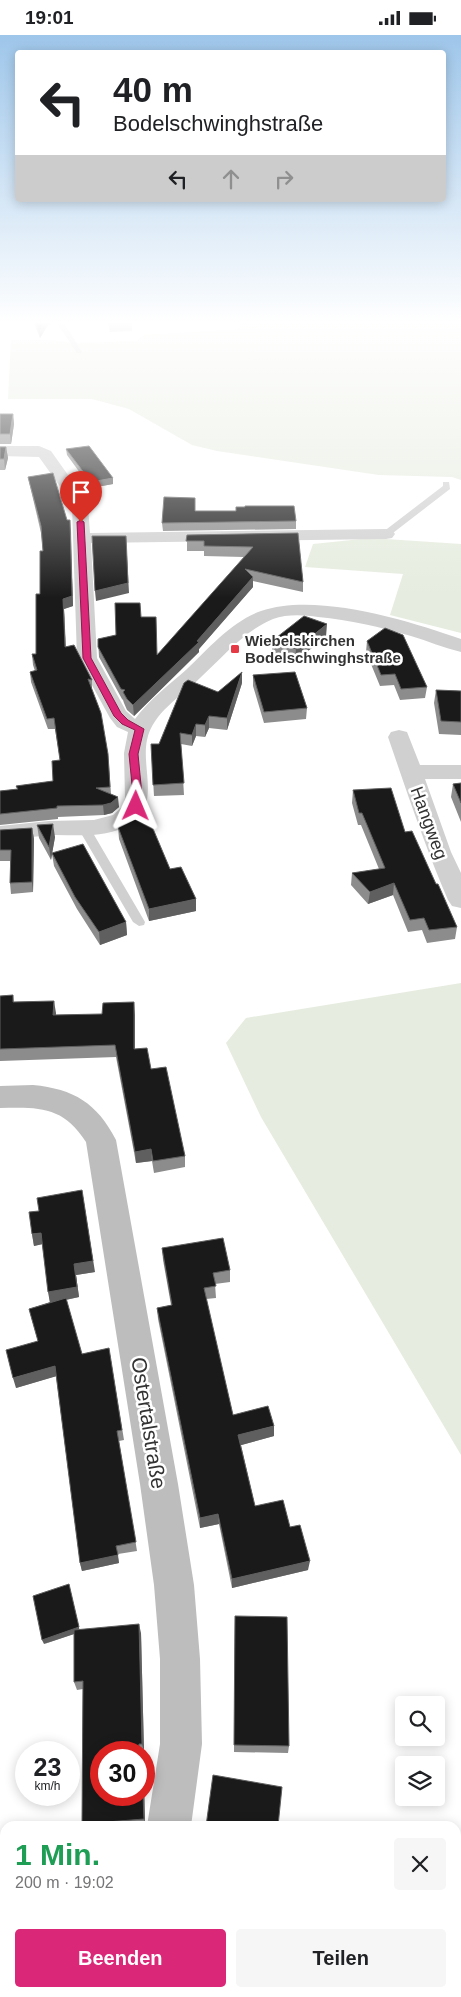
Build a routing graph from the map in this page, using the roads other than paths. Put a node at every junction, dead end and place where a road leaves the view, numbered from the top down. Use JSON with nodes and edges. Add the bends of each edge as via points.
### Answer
{"nodes":[{"id":1,"x":0,"y":451,"type":"edge"},
{"id":2,"x":446,"y":484,"type":"dead end"},
{"id":3,"x":386,"y":534,"type":"joint"},
{"id":4,"x":81,"y":539,"type":"junction"},
{"id":5,"x":461,"y":646,"type":"edge"},
{"id":6,"x":139,"y":729,"type":"junction"},
{"id":7,"x":398,"y":737,"type":"dead end"},
{"id":8,"x":410,"y":772,"type":"junction"},
{"id":9,"x":461,"y":772,"type":"edge"},
{"id":10,"x":84,"y":828,"type":"junction"},
{"id":11,"x":0,"y":833,"type":"edge"},
{"id":12,"x":461,"y":900,"type":"edge"},
{"id":13,"x":138,"y":922,"type":"dead end"},
{"id":14,"x":0,"y":1097,"type":"edge"},
{"id":15,"x":170,"y":1821,"type":"edge"}],
"edges":[{"from":1,"to":4,"type":"street","via":[[39,451],[45,454],[80,506]]},
{"from":2,"to":3,"type":"lane","via":[[447,487]]},
{"from":3,"to":4,"type":"street"},
{"from":4,"to":6,"type":"street","via":[[87,658],[117,714]]},
{"from":5,"to":6,"type":"street","via":[[348,615],[318,610],[277,611],[246,626],[216,651],[150,714]]},
{"from":6,"to":10,"type":"street","via":[[133,754],[136,806],[115,823]]},
{"from":7,"to":8,"type":"street","name":"Hangweg"},
{"from":8,"to":9,"type":"street","name":"Hangweg"},
{"from":8,"to":12,"type":"street","name":"Hangweg","via":[[439,852]]},
{"from":10,"to":11,"type":"street"},
{"from":10,"to":13,"type":"lane"},
{"from":14,"to":15,"type":"main road","name":"Ostertalstraße","via":[[50,1098],[75,1108],[91,1122],[101,1141],[174,1585],[180,1659],[181,1744]]}]}
